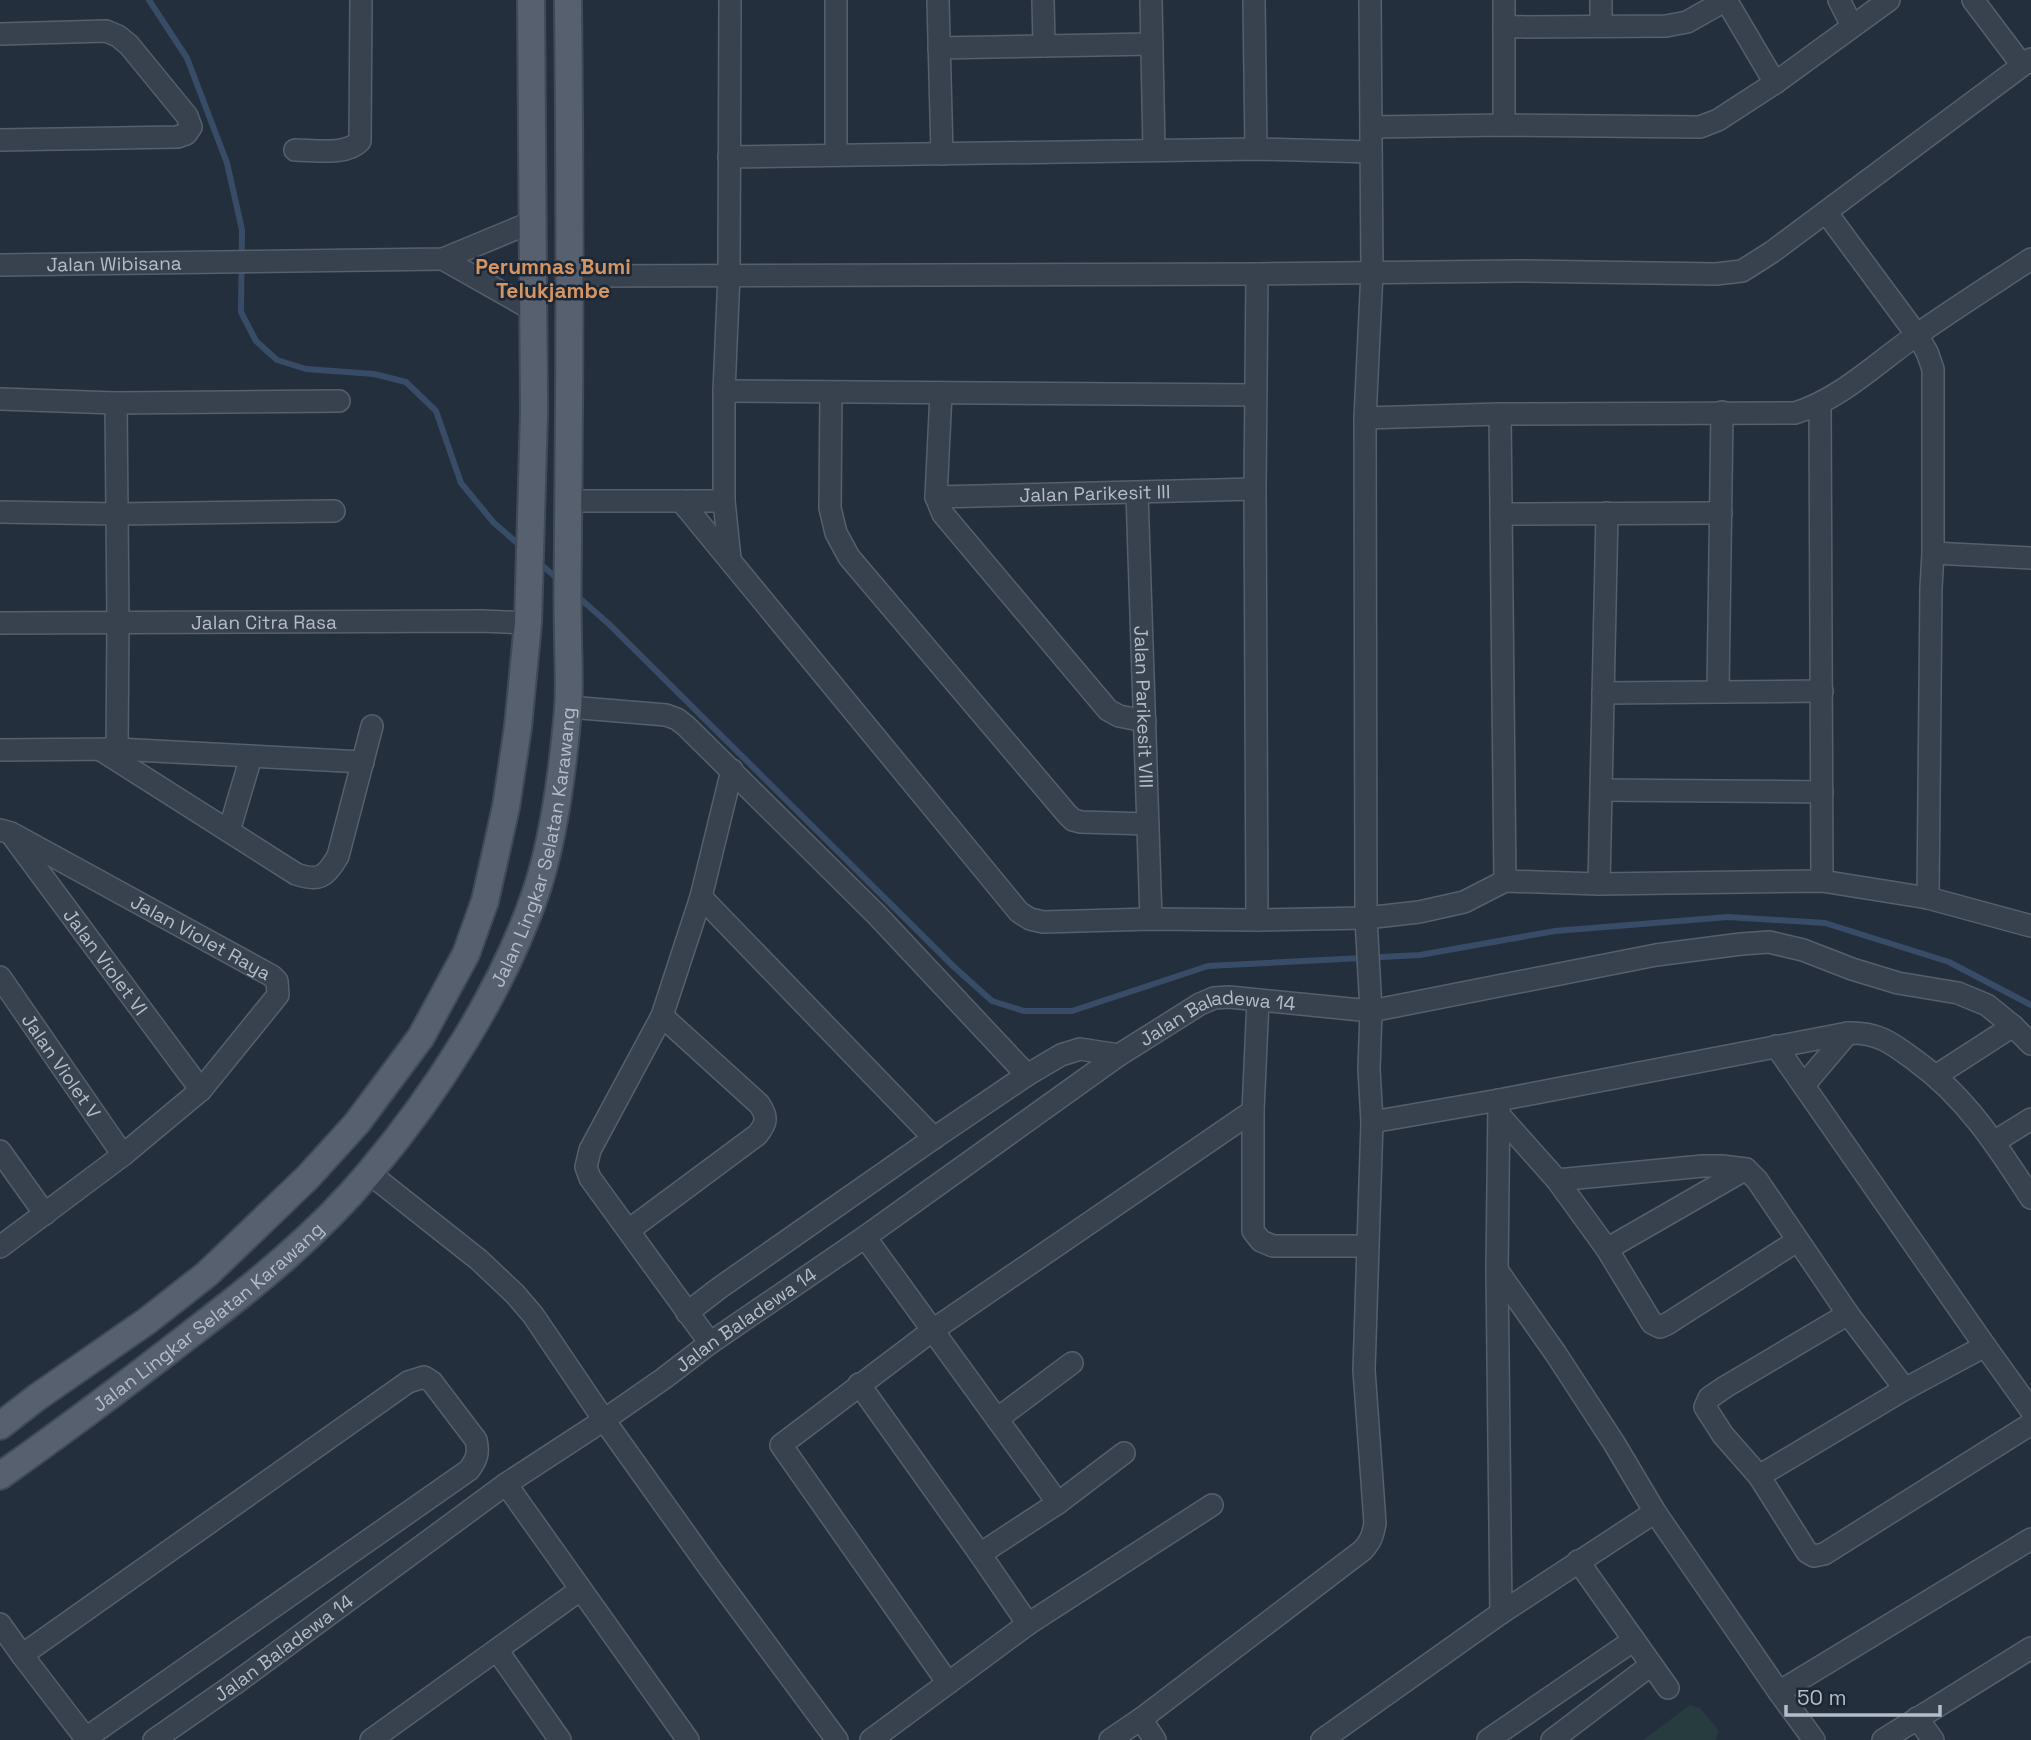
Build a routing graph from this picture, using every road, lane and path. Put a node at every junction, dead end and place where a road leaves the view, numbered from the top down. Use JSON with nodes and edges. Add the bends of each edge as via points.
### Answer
{"nodes":[{"id":1,"x":361,"y":0,"type":"edge"},
{"id":2,"x":531,"y":0,"type":"edge"},
{"id":3,"x":568,"y":0,"type":"edge"},
{"id":4,"x":730,"y":0,"type":"edge"},
{"id":5,"x":836,"y":0,"type":"edge"},
{"id":6,"x":938,"y":0,"type":"edge"},
{"id":7,"x":1043,"y":0,"type":"edge"},
{"id":8,"x":1151,"y":0,"type":"edge"},
{"id":9,"x":1254,"y":0,"type":"edge"},
{"id":10,"x":1370,"y":0,"type":"edge"},
{"id":11,"x":1504,"y":0,"type":"edge"},
{"id":12,"x":1601,"y":0,"type":"edge"},
{"id":13,"x":1726,"y":0,"type":"edge"},
{"id":14,"x":1839,"y":0,"type":"edge"},
{"id":15,"x":1889,"y":0,"type":"edge"},
{"id":16,"x":1973,"y":0,"type":"edge"},
{"id":17,"x":1601,"y":26,"type":"junction"},
{"id":18,"x":1852,"y":26,"type":"junction"},
{"id":19,"x":1504,"y":27,"type":"junction"},
{"id":20,"x":0,"y":34,"type":"edge"},
{"id":21,"x":1152,"y":44,"type":"junction"},
{"id":22,"x":1044,"y":46,"type":"junction"},
{"id":23,"x":939,"y":48,"type":"junction"},
{"id":24,"x":2027,"y":62,"type":"edge"},
{"id":25,"x":1775,"y":83,"type":"junction"},
{"id":26,"x":1504,"y":125,"type":"junction"},
{"id":27,"x":1371,"y":127,"type":"junction"},
{"id":28,"x":0,"y":140,"type":"edge"},
{"id":29,"x":1256,"y":149,"type":"junction"},
{"id":30,"x":295,"y":150,"type":"dead end"},
{"id":31,"x":1154,"y":150,"type":"junction"},
{"id":32,"x":1371,"y":152,"type":"junction"},
{"id":33,"x":942,"y":154,"type":"junction"},
{"id":34,"x":836,"y":155,"type":"junction"},
{"id":35,"x":729,"y":157,"type":"junction"},
{"id":36,"x":1826,"y":212,"type":"junction"},
{"id":37,"x":532,"y":222,"type":"junction"},
{"id":38,"x":443,"y":258,"type":"junction"},
{"id":39,"x":2031,"y":259,"type":"edge"},
{"id":40,"x":0,"y":265,"type":"edge"},
{"id":41,"x":1372,"y":272,"type":"junction"},
{"id":42,"x":729,"y":274,"type":"junction"},
{"id":43,"x":1257,"y":274,"type":"junction"},
{"id":44,"x":571,"y":276,"type":"junction"},
{"id":45,"x":533,"y":310,"type":"junction"},
{"id":46,"x":1917,"y":335,"type":"junction"},
{"id":47,"x":724,"y":391,"type":"junction"},
{"id":48,"x":831,"y":392,"type":"junction"},
{"id":49,"x":941,"y":393,"type":"junction"},
{"id":50,"x":1255,"y":395,"type":"junction"},
{"id":51,"x":0,"y":400,"type":"edge"},
{"id":52,"x":339,"y":401,"type":"dead end"},
{"id":53,"x":116,"y":402,"type":"junction"},
{"id":54,"x":1820,"y":403,"type":"junction"},
{"id":55,"x":1722,"y":412,"type":"junction"},
{"id":56,"x":1500,"y":414,"type":"junction"},
{"id":57,"x":1365,"y":418,"type":"junction"},
{"id":58,"x":1255,"y":489,"type":"junction"},
{"id":59,"x":1137,"y":493,"type":"junction"},
{"id":60,"x":936,"y":497,"type":"junction"},
{"id":61,"x":681,"y":500,"type":"junction"},
{"id":62,"x":724,"y":500,"type":"junction"},
{"id":63,"x":569,"y":501,"type":"junction"},
{"id":64,"x":334,"y":511,"type":"dead end"},
{"id":65,"x":0,"y":512,"type":"edge"},
{"id":66,"x":1607,"y":513,"type":"junction"},
{"id":67,"x":1721,"y":513,"type":"junction"},
{"id":68,"x":117,"y":514,"type":"junction"},
{"id":69,"x":1501,"y":514,"type":"junction"},
{"id":70,"x":1933,"y":553,"type":"junction"},
{"id":71,"x":2031,"y":558,"type":"edge"},
{"id":72,"x":730,"y":559,"type":"junction"},
{"id":73,"x":118,"y":622,"type":"junction"},
{"id":74,"x":0,"y":623,"type":"edge"},
{"id":75,"x":528,"y":623,"type":"junction"},
{"id":76,"x":1822,"y":691,"type":"junction"},
{"id":77,"x":1718,"y":692,"type":"junction"},
{"id":78,"x":1603,"y":693,"type":"junction"},
{"id":79,"x":569,"y":707,"type":"junction"},
{"id":80,"x":1145,"y":721,"type":"junction"},
{"id":81,"x":372,"y":726,"type":"dead end"},
{"id":82,"x":109,"y":749,"type":"junction"},
{"id":83,"x":0,"y":750,"type":"edge"},
{"id":84,"x":251,"y":757,"type":"junction"},
{"id":85,"x":362,"y":762,"type":"junction"},
{"id":86,"x":732,"y":770,"type":"junction"},
{"id":87,"x":1601,"y":790,"type":"junction"},
{"id":88,"x":1822,"y":792,"type":"junction"},
{"id":89,"x":1148,"y":824,"type":"junction"},
{"id":90,"x":229,"y":831,"type":"junction"},
{"id":91,"x":6,"y":832,"type":"edge"},
{"id":92,"x":1506,"y":881,"type":"junction"},
{"id":93,"x":1822,"y":881,"type":"junction"},
{"id":94,"x":1599,"y":884,"type":"junction"},
{"id":95,"x":701,"y":897,"type":"junction"},
{"id":96,"x":1928,"y":898,"type":"junction"},
{"id":97,"x":1366,"y":918,"type":"junction"},
{"id":98,"x":1151,"y":919,"type":"junction"},
{"id":99,"x":1257,"y":920,"type":"junction"},
{"id":100,"x":2031,"y":926,"type":"edge"},
{"id":101,"x":0,"y":977,"type":"edge"},
{"id":102,"x":1258,"y":1000,"type":"junction"},
{"id":103,"x":1371,"y":1011,"type":"junction"},
{"id":104,"x":662,"y":1016,"type":"junction"},
{"id":105,"x":2013,"y":1026,"type":"junction"},
{"id":106,"x":1848,"y":1033,"type":"junction"},
{"id":107,"x":2031,"y":1044,"type":"edge"},
{"id":108,"x":1776,"y":1046,"type":"junction"},
{"id":109,"x":1119,"y":1055,"type":"junction"},
{"id":110,"x":1027,"y":1075,"type":"junction"},
{"id":111,"x":1937,"y":1075,"type":"junction"},
{"id":112,"x":1804,"y":1085,"type":"junction"},
{"id":113,"x":201,"y":1090,"type":"junction"},
{"id":114,"x":1499,"y":1108,"type":"junction"},
{"id":115,"x":1253,"y":1111,"type":"junction"},
{"id":116,"x":2031,"y":1119,"type":"edge"},
{"id":117,"x":1372,"y":1122,"type":"junction"},
{"id":118,"x":934,"y":1138,"type":"junction"},
{"id":119,"x":1994,"y":1142,"type":"junction"},
{"id":120,"x":0,"y":1151,"type":"edge"},
{"id":121,"x":123,"y":1155,"type":"junction"},
{"id":122,"x":1746,"y":1169,"type":"junction"},
{"id":123,"x":369,"y":1173,"type":"junction"},
{"id":124,"x":1557,"y":1180,"type":"junction"},
{"id":125,"x":2031,"y":1198,"type":"edge"},
{"id":126,"x":45,"y":1214,"type":"junction"},
{"id":127,"x":629,"y":1230,"type":"junction"},
{"id":128,"x":865,"y":1237,"type":"junction"},
{"id":129,"x":1797,"y":1241,"type":"junction"},
{"id":130,"x":1367,"y":1246,"type":"junction"},
{"id":131,"x":0,"y":1247,"type":"edge"},
{"id":132,"x":1607,"y":1249,"type":"junction"},
{"id":133,"x":1497,"y":1270,"type":"junction"},
{"id":134,"x":687,"y":1313,"type":"junction"},
{"id":135,"x":1848,"y":1314,"type":"junction"},
{"id":136,"x":933,"y":1330,"type":"junction"},
{"id":137,"x":710,"y":1343,"type":"junction"},
{"id":138,"x":1984,"y":1346,"type":"junction"},
{"id":139,"x":1072,"y":1363,"type":"dead end"},
{"id":140,"x":859,"y":1384,"type":"junction"},
{"id":141,"x":1905,"y":1390,"type":"junction"},
{"id":142,"x":2031,"y":1410,"type":"edge"},
{"id":143,"x":997,"y":1419,"type":"junction"},
{"id":144,"x":604,"y":1420,"type":"junction"},
{"id":145,"x":2031,"y":1423,"type":"edge"},
{"id":146,"x":0,"y":1426,"type":"edge"},
{"id":147,"x":1124,"y":1453,"type":"dead end"},
{"id":148,"x":0,"y":1476,"type":"edge"},
{"id":149,"x":1759,"y":1476,"type":"junction"},
{"id":150,"x":506,"y":1484,"type":"junction"},
{"id":151,"x":1058,"y":1503,"type":"junction"},
{"id":152,"x":1212,"y":1505,"type":"dead end"},
{"id":153,"x":1655,"y":1512,"type":"junction"},
{"id":154,"x":2031,"y":1539,"type":"edge"},
{"id":155,"x":980,"y":1553,"type":"junction"},
{"id":156,"x":1578,"y":1562,"type":"junction"},
{"id":157,"x":580,"y":1590,"type":"junction"},
{"id":158,"x":1501,"y":1613,"type":"junction"},
{"id":159,"x":0,"y":1624,"type":"edge"},
{"id":160,"x":1028,"y":1624,"type":"junction"},
{"id":161,"x":1634,"y":1640,"type":"junction"},
{"id":162,"x":2031,"y":1648,"type":"edge"},
{"id":163,"x":497,"y":1650,"type":"junction"},
{"id":164,"x":22,"y":1655,"type":"junction"},
{"id":165,"x":1651,"y":1665,"type":"junction"},
{"id":166,"x":948,"y":1683,"type":"junction"},
{"id":167,"x":1668,"y":1688,"type":"dead end"},
{"id":168,"x":1779,"y":1692,"type":"junction"},
{"id":169,"x":1917,"y":1718,"type":"junction"},
{"id":170,"x":1141,"y":1719,"type":"junction"},
{"id":171,"x":86,"y":1739,"type":"edge"},
{"id":172,"x":154,"y":1740,"type":"edge"},
{"id":173,"x":370,"y":1740,"type":"edge"},
{"id":174,"x":560,"y":1740,"type":"edge"},
{"id":175,"x":688,"y":1740,"type":"edge"},
{"id":176,"x":837,"y":1740,"type":"edge"},
{"id":177,"x":871,"y":1740,"type":"edge"},
{"id":178,"x":1110,"y":1740,"type":"edge"},
{"id":179,"x":1155,"y":1740,"type":"edge"},
{"id":180,"x":1322,"y":1740,"type":"edge"},
{"id":181,"x":1488,"y":1740,"type":"edge"},
{"id":182,"x":1552,"y":1740,"type":"edge"},
{"id":183,"x":1815,"y":1740,"type":"edge"},
{"id":184,"x":1883,"y":1740,"type":"edge"},
{"id":185,"x":1933,"y":1740,"type":"edge"}],
"edges":[{"from":1,"to":30,"type":"street","via":[[360,141],[342,150]]},
{"from":2,"to":37,"type":"main road","name":"Jalan Lingkar Selatan Karawang"},
{"from":3,"to":44,"type":"main road","name":"Jalan Lingkar Selatan Karawang"},
{"from":4,"to":35,"type":"street"},
{"from":5,"to":34,"type":"street"},
{"from":6,"to":23,"type":"street"},
{"from":7,"to":22,"type":"street"},
{"from":8,"to":21,"type":"street"},
{"from":9,"to":29,"type":"street"},
{"from":10,"to":27,"type":"street"},
{"from":11,"to":19,"type":"street"},
{"from":12,"to":17,"type":"street"},
{"from":13,"to":17,"type":"street","via":[[1678,24]]},
{"from":13,"to":25,"type":"street"},
{"from":14,"to":18,"type":"street"},
{"from":15,"to":18,"type":"street"},
{"from":16,"to":24,"type":"street"},
{"from":17,"to":19,"type":"street"},
{"from":18,"to":25,"type":"street"},
{"from":19,"to":26,"type":"street"},
{"from":20,"to":28,"type":"street","via":[[106,31],[118,36],[187,116],[191,127],[177,137]]},
{"from":21,"to":22,"type":"street"},
{"from":21,"to":31,"type":"street"},
{"from":22,"to":23,"type":"street"},
{"from":23,"to":33,"type":"street"},
{"from":24,"to":36,"type":"street"},
{"from":25,"to":26,"type":"street","via":[[1700,127]]},
{"from":26,"to":27,"type":"street"},
{"from":27,"to":32,"type":"street"},
{"from":29,"to":31,"type":"street"},
{"from":29,"to":32,"type":"street"},
{"from":31,"to":33,"type":"street"},
{"from":32,"to":41,"type":"street"},
{"from":33,"to":34,"type":"street"},
{"from":34,"to":35,"type":"street"},
{"from":35,"to":42,"type":"street"},
{"from":36,"to":41,"type":"street","via":[[1742,271]]},
{"from":36,"to":46,"type":"street"},
{"from":37,"to":38,"type":"street"},
{"from":37,"to":45,"type":"main road","name":"Jalan Lingkar Selatan Karawang"},
{"from":38,"to":40,"type":"street","name":"Jalan Wibisana"},
{"from":38,"to":45,"type":"street"},
{"from":39,"to":46,"type":"street"},
{"from":41,"to":43,"type":"street"},
{"from":41,"to":57,"type":"street"},
{"from":42,"to":43,"type":"street"},
{"from":42,"to":44,"type":"street"},
{"from":42,"to":47,"type":"street"},
{"from":43,"to":50,"type":"street"},
{"from":44,"to":63,"type":"main road","name":"Jalan Lingkar Selatan Karawang"},
{"from":45,"to":75,"type":"main road","name":"Jalan Lingkar Selatan Karawang"},
{"from":46,"to":54,"type":"street"},
{"from":46,"to":70,"type":"street","via":[[1933,369]]},
{"from":47,"to":48,"type":"street"},
{"from":47,"to":62,"type":"street"},
{"from":48,"to":49,"type":"street"},
{"from":48,"to":89,"type":"street","via":[[830,508],[840,544],[849,557],[1073,820]]},
{"from":49,"to":50,"type":"street"},
{"from":49,"to":60,"type":"street"},
{"from":50,"to":58,"type":"street"},
{"from":51,"to":53,"type":"street"},
{"from":52,"to":53,"type":"street"},
{"from":53,"to":68,"type":"street"},
{"from":54,"to":55,"type":"street","via":[[1795,413]]},
{"from":54,"to":76,"type":"street"},
{"from":55,"to":56,"type":"street"},
{"from":55,"to":67,"type":"street"},
{"from":56,"to":57,"type":"street"},
{"from":56,"to":69,"type":"street"},
{"from":57,"to":97,"type":"street"},
{"from":58,"to":59,"type":"street","name":"Jalan Parikesit III"},
{"from":58,"to":99,"type":"street"},
{"from":59,"to":60,"type":"street","name":"Jalan Parikesit III"},
{"from":59,"to":80,"type":"street","name":"Jalan Parikesit VIII"},
{"from":60,"to":80,"type":"street","via":[[951,525],[1108,710]]},
{"from":61,"to":62,"type":"street"},
{"from":61,"to":63,"type":"street"},
{"from":61,"to":72,"type":"street"},
{"from":62,"to":72,"type":"street"},
{"from":63,"to":79,"type":"main road","name":"Jalan Lingkar Selatan Karawang"},
{"from":64,"to":68,"type":"street"},
{"from":65,"to":68,"type":"street"},
{"from":66,"to":67,"type":"street"},
{"from":66,"to":69,"type":"street"},
{"from":66,"to":78,"type":"street"},
{"from":67,"to":77,"type":"street"},
{"from":68,"to":73,"type":"street"},
{"from":69,"to":92,"type":"street"},
{"from":70,"to":71,"type":"street"},
{"from":70,"to":96,"type":"street"},
{"from":72,"to":98,"type":"street","via":[[1019,912],[1043,922]]},
{"from":73,"to":74,"type":"street","name":"Jalan Citra Rasa"},
{"from":73,"to":75,"type":"street","name":"Jalan Citra Rasa"},
{"from":73,"to":82,"type":"street"},
{"from":75,"to":146,"type":"main road","name":"Jalan Lingkar Selatan Karawang","via":[[506,807],[485,901],[466,954],[421,1037],[357,1123],[238,1246],[147,1321]]},
{"from":76,"to":77,"type":"street"},
{"from":76,"to":88,"type":"street"},
{"from":77,"to":78,"type":"street"},
{"from":78,"to":87,"type":"street"},
{"from":79,"to":86,"type":"street","via":[[677,719]]},
{"from":79,"to":123,"type":"main road","name":"Jalan Lingkar Selatan Karawang","via":[[547,850],[517,940],[432,1091]]},
{"from":80,"to":89,"type":"street","name":"Jalan Parikesit VIII"},
{"from":81,"to":85,"type":"street"},
{"from":82,"to":83,"type":"street"},
{"from":82,"to":84,"type":"street"},
{"from":82,"to":90,"type":"street"},
{"from":84,"to":85,"type":"street"},
{"from":84,"to":90,"type":"street"},
{"from":85,"to":90,"type":"street","via":[[338,856],[319,878],[296,874]]},
{"from":86,"to":95,"type":"street"},
{"from":86,"to":110,"type":"street"},
{"from":87,"to":88,"type":"street"},
{"from":87,"to":94,"type":"street"},
{"from":88,"to":93,"type":"street"},
{"from":89,"to":98,"type":"street","name":"Jalan Parikesit VIII"},
{"from":91,"to":113,"type":"street","name":"Jalan Violet VI"},
{"from":91,"to":113,"type":"street","name":"Jalan Violet Raya","via":[[277,981],[278,995]]},
{"from":92,"to":94,"type":"street"},
{"from":92,"to":97,"type":"street","via":[[1464,902]]},
{"from":93,"to":94,"type":"street"},
{"from":93,"to":96,"type":"street"},
{"from":95,"to":104,"type":"street"},
{"from":95,"to":118,"type":"street"},
{"from":96,"to":100,"type":"street"},
{"from":97,"to":99,"type":"street"},
{"from":97,"to":103,"type":"street"},
{"from":98,"to":99,"type":"street"},
{"from":101,"to":121,"type":"street","name":"Jalan Violet V"},
{"from":102,"to":103,"type":"street","name":"Jalan Baladewa 14"},
{"from":102,"to":109,"type":"street","name":"Jalan Baladewa 14","via":[[1214,998]]},
{"from":102,"to":115,"type":"street"},
{"from":103,"to":105,"type":"street","name":"Jalan Baladewa 14","via":[[1656,955],[1769,942],[1898,983],[1958,993],[1987,1005]]},
{"from":103,"to":117,"type":"street"},
{"from":104,"to":127,"type":"street","via":[[587,1158],[590,1178]]},
{"from":104,"to":127,"type":"street","via":[[759,1104],[766,1124],[758,1135]]},
{"from":105,"to":107,"type":"street","name":"Jalan Baladewa 14"},
{"from":105,"to":111,"type":"street"},
{"from":106,"to":108,"type":"street"},
{"from":106,"to":111,"type":"street","via":[[1864,1032],[1884,1039]]},
{"from":106,"to":112,"type":"street"},
{"from":108,"to":112,"type":"street"},
{"from":108,"to":114,"type":"street"},
{"from":109,"to":110,"type":"street","via":[[1080,1049]]},
{"from":109,"to":128,"type":"street","name":"Jalan Baladewa 14"},
{"from":110,"to":118,"type":"street"},
{"from":111,"to":119,"type":"street"},
{"from":112,"to":138,"type":"street"},
{"from":113,"to":121,"type":"street","name":"Jalan Violet Raya"},
{"from":114,"to":117,"type":"street"},
{"from":114,"to":124,"type":"street"},
{"from":114,"to":133,"type":"street"},
{"from":115,"to":130,"type":"street","via":[[1253,1231],[1273,1246]]},
{"from":115,"to":136,"type":"street"},
{"from":116,"to":119,"type":"street"},
{"from":117,"to":130,"type":"street"},
{"from":118,"to":134,"type":"street"},
{"from":119,"to":125,"type":"street"},
{"from":120,"to":126,"type":"street"},
{"from":121,"to":126,"type":"street","name":"Jalan Violet Raya"},
{"from":122,"to":124,"type":"street","via":[[1703,1166]]},
{"from":122,"to":129,"type":"street"},
{"from":122,"to":132,"type":"street"},
{"from":123,"to":144,"type":"street","via":[[515,1294]]},
{"from":123,"to":148,"type":"main road","name":"Jalan Lingkar Selatan Karawang","via":[[263,1278]]},
{"from":124,"to":132,"type":"street"},
{"from":126,"to":131,"type":"street","name":"Jalan Violet Raya"},
{"from":127,"to":134,"type":"street"},
{"from":128,"to":136,"type":"street"},
{"from":128,"to":137,"type":"street","name":"Jalan Baladewa 14"},
{"from":129,"to":132,"type":"street","via":[[1660,1327],[1652,1323]]},
{"from":129,"to":135,"type":"street"},
{"from":130,"to":170,"type":"street","via":[[1364,1370],[1375,1523],[1370,1542]]},
{"from":133,"to":153,"type":"street"},
{"from":133,"to":158,"type":"street"},
{"from":134,"to":137,"type":"street"},
{"from":135,"to":141,"type":"street"},
{"from":135,"to":149,"type":"street","via":[[1709,1398],[1705,1407],[1713,1420]]},
{"from":136,"to":140,"type":"street"},
{"from":136,"to":143,"type":"street"},
{"from":137,"to":144,"type":"street","name":"Jalan Baladewa 14"},
{"from":138,"to":141,"type":"street"},
{"from":138,"to":142,"type":"street"},
{"from":139,"to":143,"type":"street"},
{"from":140,"to":155,"type":"street"},
{"from":140,"to":166,"type":"street","via":[[781,1445]]},
{"from":141,"to":149,"type":"street"},
{"from":143,"to":151,"type":"street"},
{"from":144,"to":150,"type":"street","name":"Jalan Baladewa 14"},
{"from":144,"to":176,"type":"street"},
{"from":145,"to":149,"type":"street","via":[[1824,1554],[1814,1556],[1807,1552]]},
{"from":147,"to":151,"type":"street"},
{"from":150,"to":157,"type":"street"},
{"from":150,"to":172,"type":"street","name":"Jalan Baladewa 14"},
{"from":151,"to":155,"type":"street"},
{"from":152,"to":160,"type":"street"},
{"from":153,"to":156,"type":"street"},
{"from":153,"to":168,"type":"street"},
{"from":154,"to":168,"type":"street"},
{"from":155,"to":160,"type":"street"},
{"from":156,"to":158,"type":"street"},
{"from":156,"to":161,"type":"street"},
{"from":157,"to":163,"type":"street"},
{"from":157,"to":175,"type":"street"},
{"from":158,"to":180,"type":"street"},
{"from":159,"to":164,"type":"street"},
{"from":160,"to":166,"type":"street"},
{"from":161,"to":165,"type":"street"},
{"from":161,"to":181,"type":"street"},
{"from":162,"to":169,"type":"street"},
{"from":163,"to":173,"type":"street"},
{"from":163,"to":174,"type":"street"},
{"from":164,"to":171,"type":"street"},
{"from":164,"to":171,"type":"street","via":[[408,1382],[424,1377],[432,1382],[476,1440],[479,1452],[469,1470]]},
{"from":165,"to":167,"type":"street"},
{"from":165,"to":182,"type":"street"},
{"from":166,"to":177,"type":"street"},
{"from":168,"to":183,"type":"street"},
{"from":169,"to":184,"type":"street"},
{"from":169,"to":185,"type":"street"},
{"from":170,"to":178,"type":"street"},
{"from":170,"to":179,"type":"street"}]}
